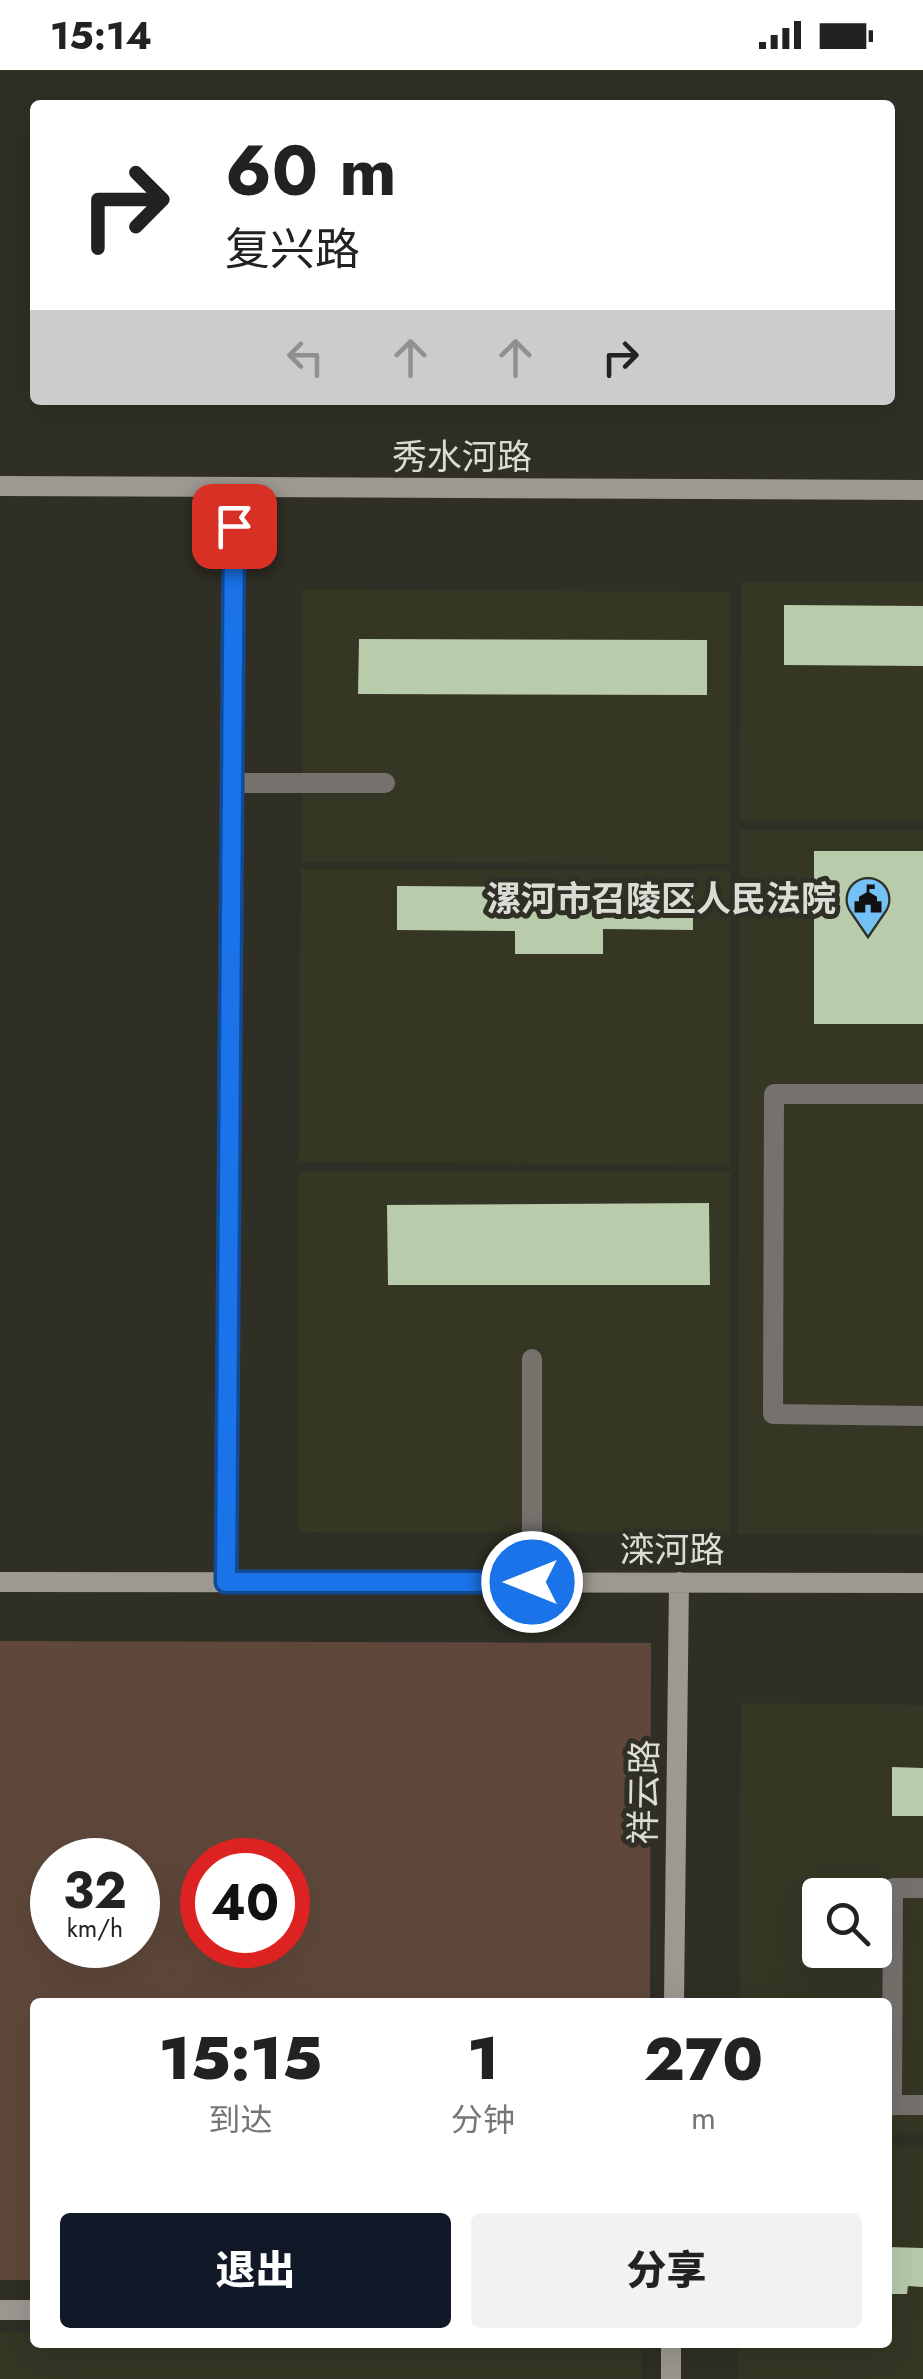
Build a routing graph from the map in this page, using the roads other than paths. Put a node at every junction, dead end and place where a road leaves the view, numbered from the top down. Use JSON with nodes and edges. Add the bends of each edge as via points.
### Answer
{"nodes":[{"id":1,"x":0,"y":486,"type":"edge"},
{"id":2,"x":234,"y":488,"type":"junction"},
{"id":3,"x":923,"y":490,"type":"edge"},
{"id":4,"x":232,"y":783,"type":"junction"},
{"id":5,"x":385,"y":783,"type":"dead end"},
{"id":6,"x":923,"y":1094,"type":"edge"},
{"id":7,"x":532,"y":1359,"type":"dead end"},
{"id":8,"x":923,"y":1416,"type":"edge"},
{"id":9,"x":0,"y":1582,"type":"edge"},
{"id":10,"x":226,"y":1582,"type":"junction"},
{"id":11,"x":532,"y":1582,"type":"junction"},
{"id":12,"x":679,"y":1582,"type":"junction"},
{"id":13,"x":923,"y":1583,"type":"edge"},
{"id":14,"x":923,"y":1888,"type":"edge"},
{"id":15,"x":674,"y":1998,"type":"edge"},
{"id":16,"x":923,"y":2106,"type":"edge"},
{"id":17,"x":0,"y":2310,"type":"edge"},
{"id":18,"x":30,"y":2310,"type":"edge"},
{"id":19,"x":671,"y":2348,"type":"edge"},
{"id":20,"x":671,"y":2379,"type":"edge"}],
"edges":[{"from":1,"to":2,"type":"street","name":"秀水河路"},
{"from":2,"to":3,"type":"street","name":"秀水河路"},
{"from":2,"to":4,"type":"street"},
{"from":4,"to":5,"type":"street"},
{"from":4,"to":10,"type":"street"},
{"from":6,"to":8,"type":"street","via":[[774,1094],[773,1414]]},
{"from":7,"to":11,"type":"street"},
{"from":9,"to":10,"type":"street","name":"滦河路"},
{"from":10,"to":11,"type":"street","name":"滦河路"},
{"from":11,"to":12,"type":"street","name":"滦河路"},
{"from":12,"to":13,"type":"street","name":"滦河路"},
{"from":12,"to":15,"type":"street","name":"祥云路"},
{"from":14,"to":16,"type":"street","via":[[893,1888],[892,2105]]},
{"from":17,"to":18,"type":"street"},
{"from":19,"to":20,"type":"street"}]}
